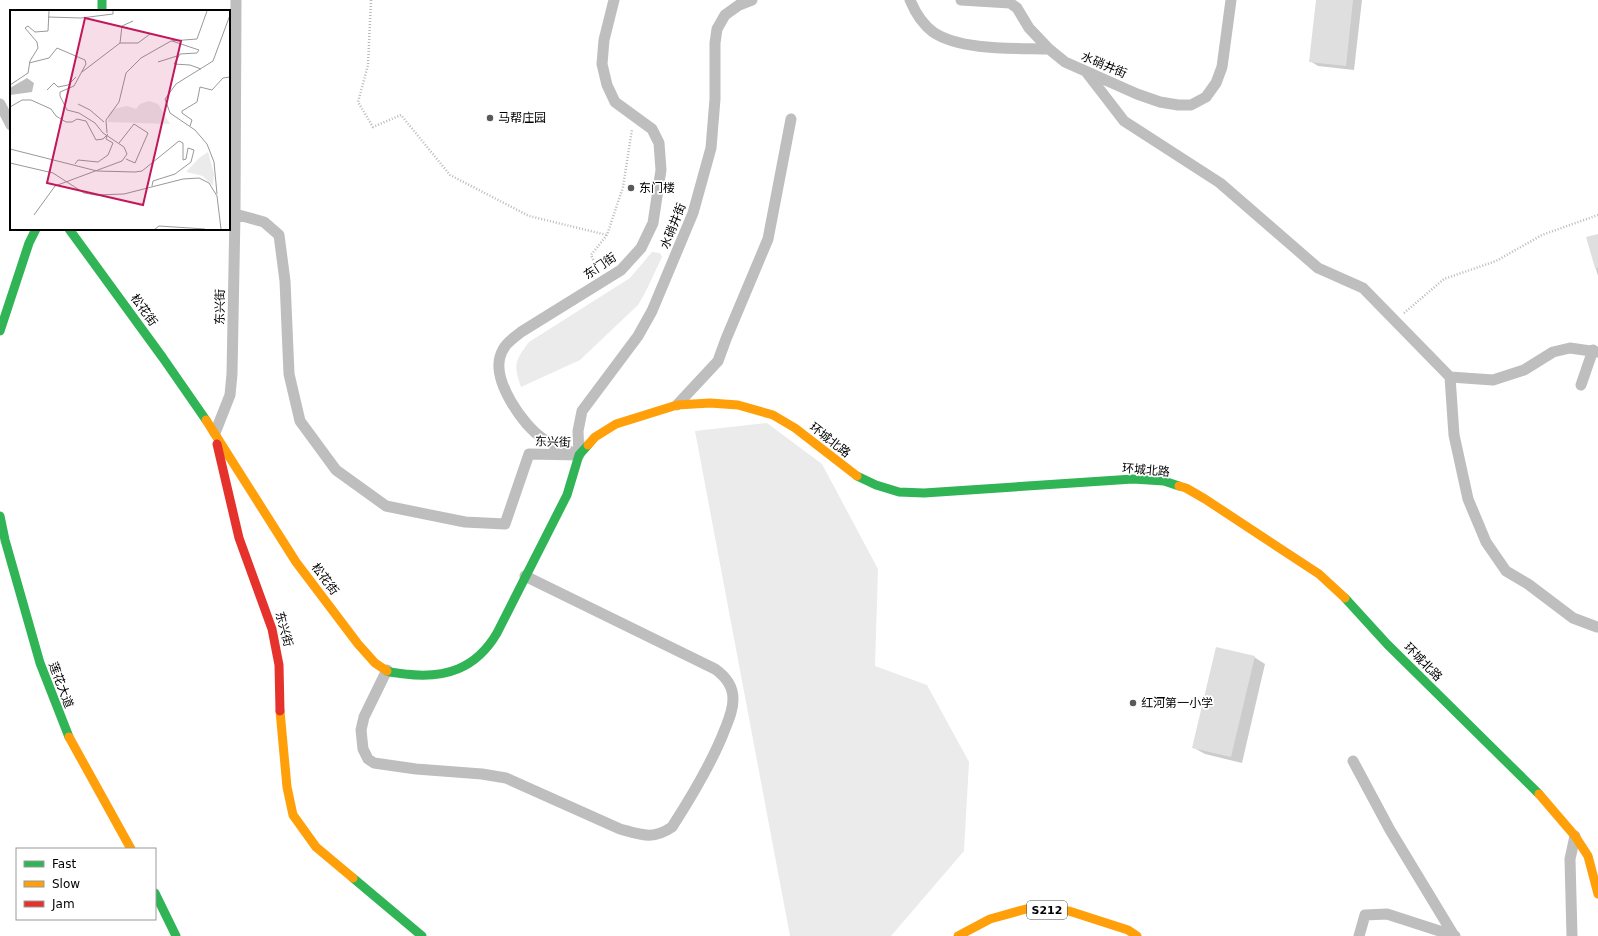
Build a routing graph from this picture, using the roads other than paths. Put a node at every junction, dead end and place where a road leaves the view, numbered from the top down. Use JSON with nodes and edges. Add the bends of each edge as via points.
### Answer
{"nodes":[{"id":1,"x":236,"y":0,"type":"edge"},
{"id":2,"x":614,"y":0,"type":"edge"},
{"id":3,"x":752,"y":0,"type":"edge"},
{"id":4,"x":910,"y":0,"type":"edge"},
{"id":5,"x":962,"y":0,"type":"edge"},
{"id":6,"x":1231,"y":0,"type":"edge"},
{"id":7,"x":1049,"y":49,"type":"junction"},
{"id":8,"x":1087,"y":73,"type":"junction"},
{"id":9,"x":0,"y":104,"type":"edge"},
{"id":10,"x":790,"y":119,"type":"dead end"},
{"id":11,"x":10,"y":123,"type":"edge"},
{"id":12,"x":235,"y":214,"type":"junction"},
{"id":13,"x":36,"y":230,"type":"edge"},
{"id":14,"x":70,"y":230,"type":"edge"},
{"id":15,"x":0,"y":331,"type":"edge"},
{"id":16,"x":1596,"y":351,"type":"edge"},
{"id":17,"x":1450,"y":377,"type":"junction"},
{"id":18,"x":1581,"y":385,"type":"dead end"},
{"id":19,"x":677,"y":405,"type":"junction"},
{"id":20,"x":215,"y":433,"type":"junction"},
{"id":21,"x":579,"y":455,"type":"junction"},
{"id":22,"x":0,"y":516,"type":"edge"},
{"id":23,"x":525,"y":576,"type":"junction"},
{"id":24,"x":1597,"y":627,"type":"dead end"},
{"id":25,"x":387,"y":670,"type":"junction"},
{"id":26,"x":1353,"y":761,"type":"dead end"},
{"id":27,"x":1575,"y":836,"type":"junction"},
{"id":28,"x":131,"y":848,"type":"edge"},
{"id":29,"x":1598,"y":894,"type":"edge"},
{"id":30,"x":156,"y":895,"type":"edge"},
{"id":31,"x":1454,"y":935,"type":"edge"},
{"id":32,"x":176,"y":936,"type":"edge"},
{"id":33,"x":422,"y":936,"type":"edge"},
{"id":34,"x":958,"y":936,"type":"edge"},
{"id":35,"x":1137,"y":936,"type":"edge"},
{"id":36,"x":1359,"y":936,"type":"edge"},
{"id":37,"x":1572,"y":936,"type":"edge"}],
"edges":[{"from":1,"to":12,"type":"street"},
{"from":2,"to":21,"type":"street","name":"东门街","via":[[604,40],[602,64],[607,85],[615,102],[652,129],[659,143],[661,170],[652,222],[641,248],[621,270],[521,332],[506,343],[500,357],[499,372],[503,386],[523,419],[542,438]]},
{"from":3,"to":21,"type":"street","name":"水硝井街","via":[[725,15],[717,29],[711,148],[693,213],[652,311],[638,336],[582,411],[578,431]]},
{"from":4,"to":7,"type":"street","via":[[923,23],[934,33],[968,46]]},
{"from":5,"to":7,"type":"street","name":"水硝井街","via":[[1010,3],[1017,8],[1029,28]]},
{"from":6,"to":8,"type":"street","name":"水硝井街","via":[[1222,67],[1216,83],[1206,97],[1191,105],[1160,102]]},
{"from":7,"to":8,"type":"street","name":"水硝井街","via":[[1065,62]]},
{"from":8,"to":17,"type":"street","via":[[1124,121],[1220,183],[1318,268],[1363,288]]},
{"from":9,"to":11,"type":"street"},
{"from":10,"to":19,"type":"street","via":[[768,239],[718,361]]},
{"from":12,"to":20,"type":"street","name":"东兴街","via":[[232,381],[230,394]]},
{"from":12,"to":21,"type":"street","name":"东兴街","via":[[264,222],[279,235],[285,281],[289,374],[300,422],[336,470],[386,506],[465,522],[505,524],[529,454]]},
{"from":13,"to":15,"type":"street"},
{"from":14,"to":20,"type":"street","name":"松花街"},
{"from":16,"to":17,"type":"street","via":[[1570,348],[1553,352],[1524,370],[1493,380]]},
{"from":16,"to":18,"type":"street"},
{"from":17,"to":24,"type":"street","via":[[1456,442],[1468,499],[1486,542],[1506,571],[1573,618]]},
{"from":19,"to":21,"type":"street","name":"环城北路","via":[[616,424],[595,437]]},
{"from":19,"to":27,"type":"street","name":"环城北路","via":[[738,405],[772,416],[795,428],[854,474],[876,485],[899,492],[924,493],[1133,478],[1164,481],[1186,488],[1319,574],[1351,603],[1387,644],[1548,803]]},
{"from":20,"to":25,"type":"street","name":"松花街","via":[[296,562],[358,644]]},
{"from":20,"to":33,"type":"street","name":"东兴街","via":[[239,538],[272,629],[279,665],[281,728],[287,787],[293,815],[316,847]]},
{"from":21,"to":23,"type":"street","name":"松花街","via":[[567,495]]},
{"from":22,"to":28,"type":"street","name":"莲花大道","via":[[40,663],[67,733]]},
{"from":23,"to":25,"type":"street","name":"松花街","via":[[497,633],[486,649],[473,660],[456,670],[436,676],[418,677]]},
{"from":23,"to":25,"type":"street","via":[[708,665],[725,676],[733,698],[732,712],[718,749],[672,827],[652,836],[639,835],[506,778],[374,763],[368,759],[363,749],[361,730],[364,717]]},
{"from":26,"to":31,"type":"street","via":[[1390,830]]},
{"from":27,"to":29,"type":"street","name":"环城北路","via":[[1588,856]]},
{"from":27,"to":37,"type":"street","via":[[1570,859]]},
{"from":30,"to":32,"type":"street"},
{"from":31,"to":36,"type":"street","via":[[1387,914],[1365,915]]},
{"from":34,"to":35,"type":"street","number":"S212","via":[[990,919],[1026,909],[1069,911],[1128,930]]}]}
